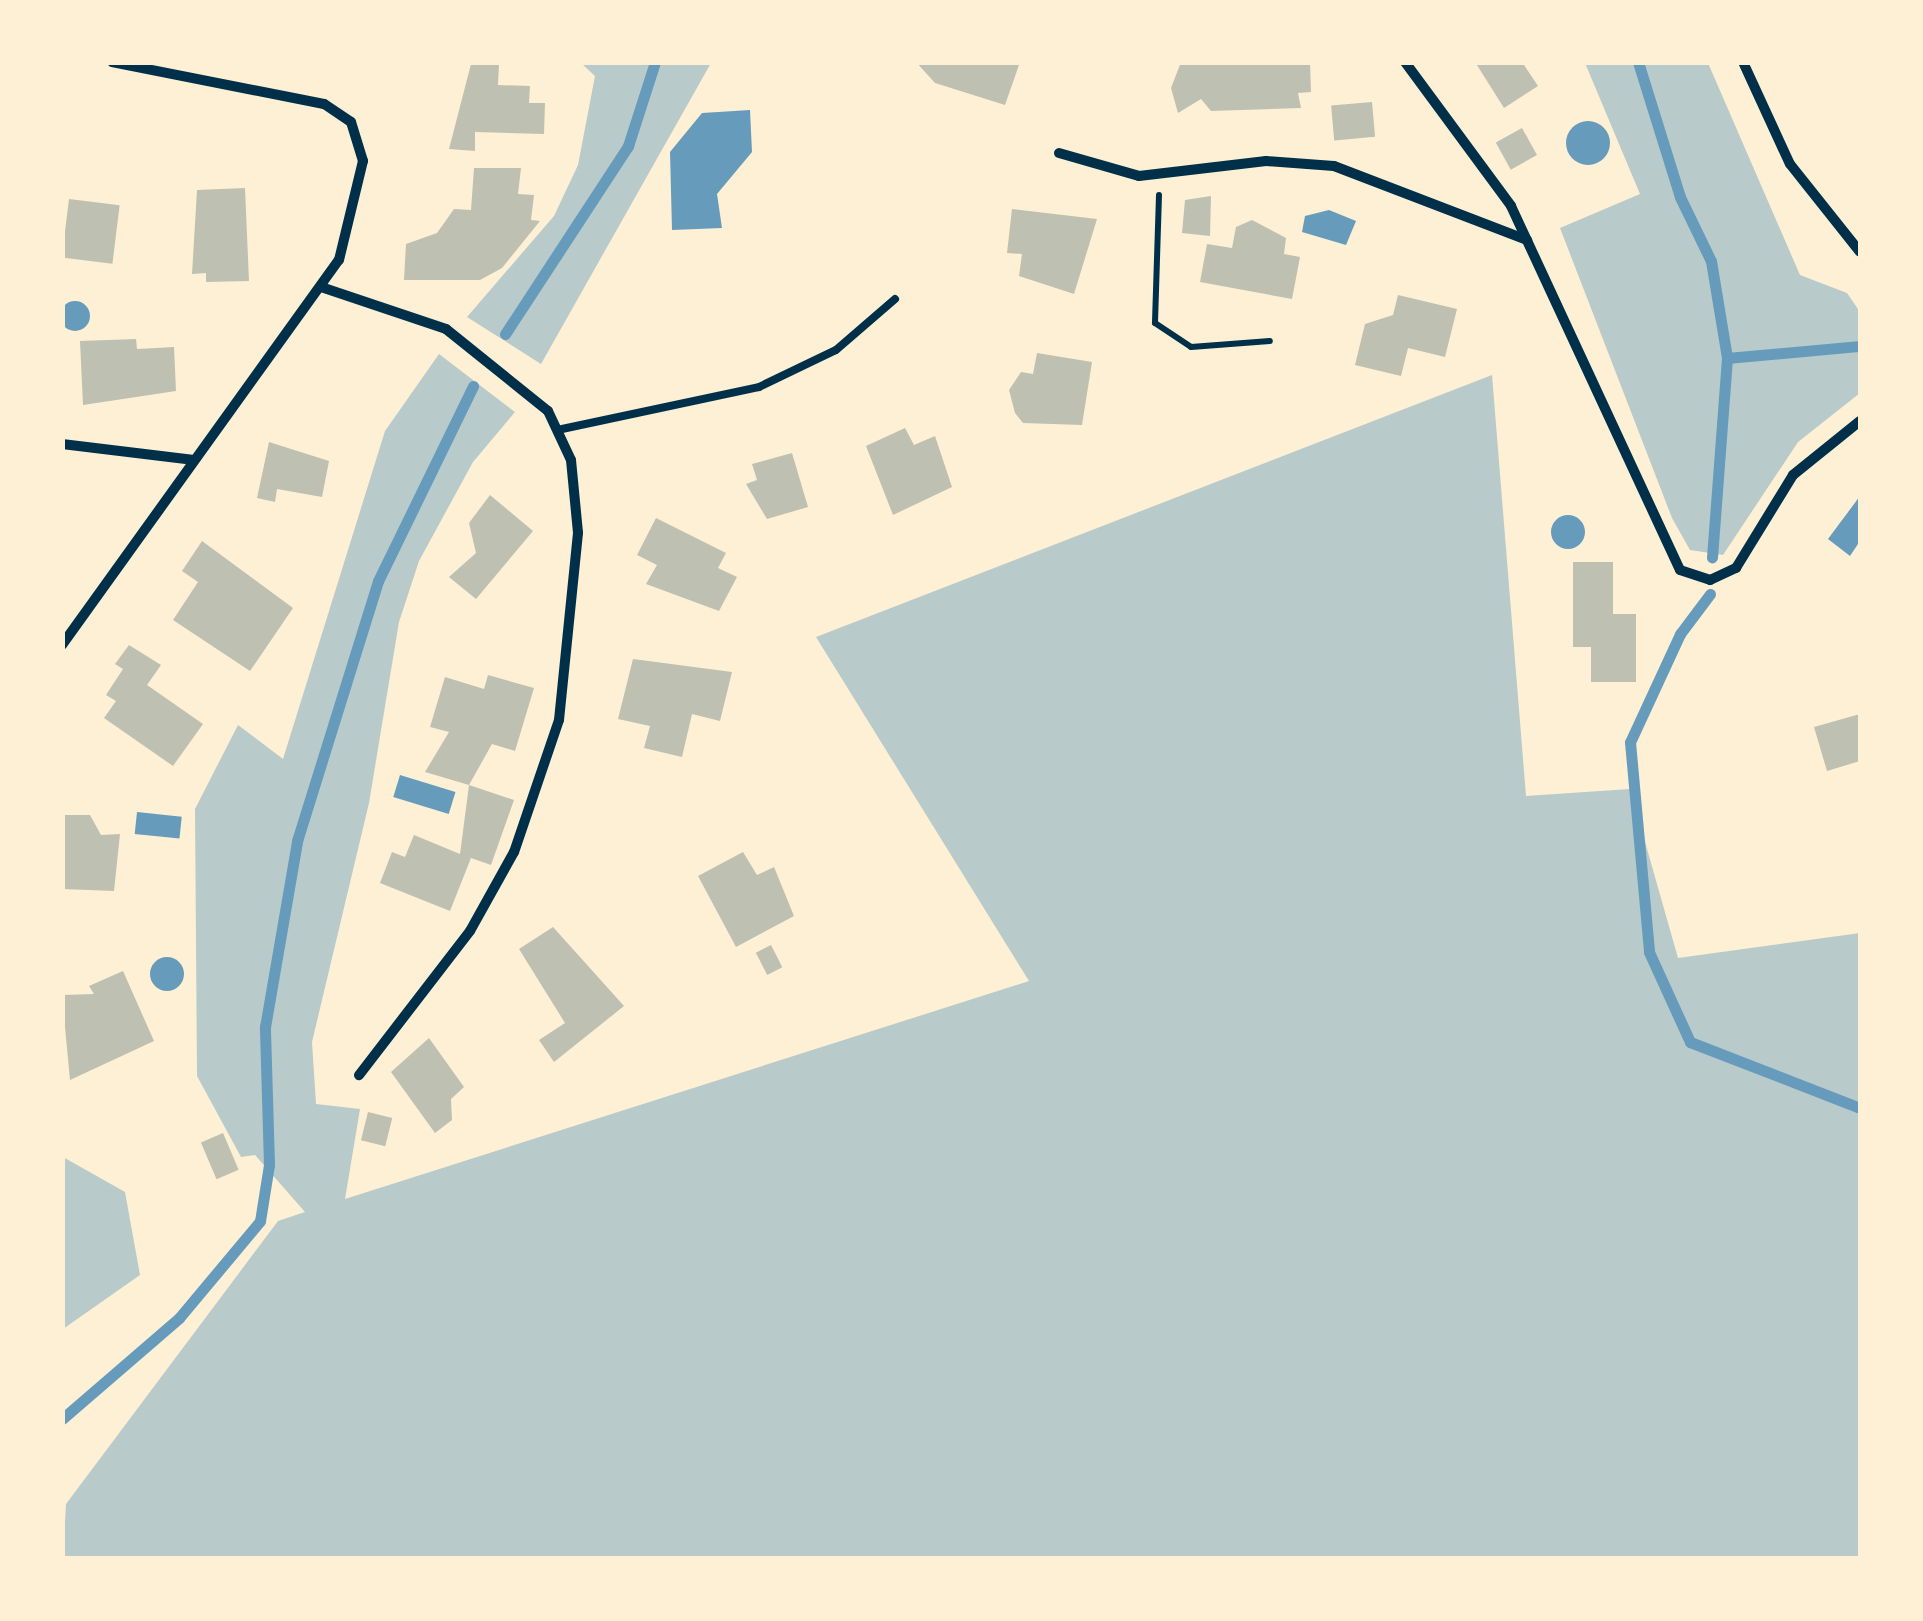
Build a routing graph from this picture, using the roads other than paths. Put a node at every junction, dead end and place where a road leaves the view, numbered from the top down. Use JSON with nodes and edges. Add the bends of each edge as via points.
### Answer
{"nodes":[{"id":1,"x":112,"y":62,"type":"edge"},
{"id":2,"x":1405,"y":62,"type":"edge"},
{"id":3,"x":1743,"y":62,"type":"edge"},
{"id":4,"x":1059,"y":153,"type":"dead end"},
{"id":5,"x":1527,"y":240,"type":"junction"},
{"id":6,"x":1860,"y":252,"type":"edge"},
{"id":7,"x":321,"y":287,"type":"junction"},
{"id":8,"x":895,"y":299,"type":"dead end"},
{"id":9,"x":1860,"y":421,"type":"edge"},
{"id":10,"x":562,"y":429,"type":"junction"},
{"id":11,"x":62,"y":444,"type":"edge"},
{"id":12,"x":194,"y":460,"type":"junction"},
{"id":13,"x":62,"y":645,"type":"edge"},
{"id":14,"x":359,"y":1075,"type":"dead end"}],
"edges":[{"from":1,"to":7,"type":"street","via":[[290,94],[351,122],[363,161],[358,204]]},
{"from":2,"to":5,"type":"street","via":[[1490,172]]},
{"from":3,"to":6,"type":"street","via":[[1790,164]]},
{"from":4,"to":5,"type":"street","via":[[1161,174],[1266,161],[1334,166]]},
{"from":5,"to":9,"type":"street","via":[[1680,570],[1710,580],[1736,568],[1793,475]]},
{"from":7,"to":10,"type":"street","via":[[446,329]]},
{"from":7,"to":12,"type":"street"},
{"from":8,"to":10,"type":"lane","via":[[836,350],[759,387]]},
{"from":10,"to":14,"type":"street","via":[[578,583],[545,776],[470,931]]},
{"from":11,"to":12,"type":"street"},
{"from":12,"to":13,"type":"street"}]}
